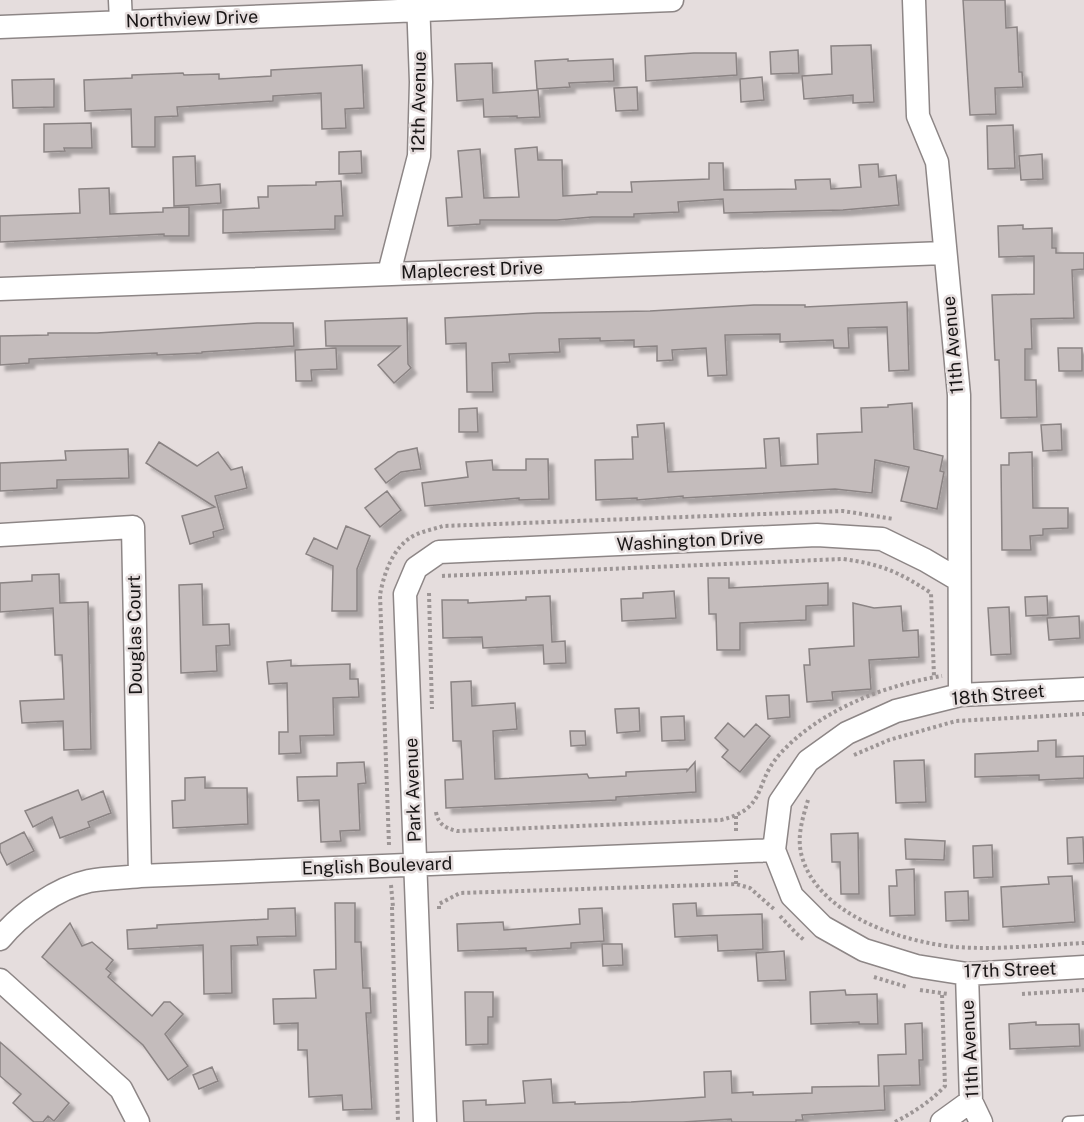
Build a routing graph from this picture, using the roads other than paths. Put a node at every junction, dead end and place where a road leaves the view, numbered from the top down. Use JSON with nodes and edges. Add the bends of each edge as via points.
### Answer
{"nodes":[{"id":1,"x":672,"y":0,"type":"edge"},
{"id":2,"x":914,"y":0,"type":"edge"},
{"id":3,"x":419,"y":5,"type":"edge"},
{"id":4,"x":121,"y":11,"type":"edge"},
{"id":5,"x":0,"y":27,"type":"edge"},
{"id":6,"x":944,"y":253,"type":"junction"},
{"id":7,"x":389,"y":273,"type":"junction"},
{"id":8,"x":0,"y":289,"type":"edge"},
{"id":9,"x":0,"y":535,"type":"edge"},
{"id":10,"x":416,"y":568,"type":"joint"},
{"id":11,"x":959,"y":580,"type":"junction"},
{"id":12,"x":1084,"y":689,"type":"edge"},
{"id":13,"x":960,"y":695,"type":"junction"},
{"id":14,"x":774,"y":850,"type":"junction"},
{"id":15,"x":416,"y":864,"type":"junction"},
{"id":16,"x":140,"y":876,"type":"junction"},
{"id":17,"x":0,"y":939,"type":"edge"},
{"id":18,"x":1084,"y":967,"type":"edge"},
{"id":19,"x":967,"y":974,"type":"junction"},
{"id":20,"x":0,"y":980,"type":"edge"},
{"id":21,"x":971,"y":1101,"type":"junction"},
{"id":22,"x":1084,"y":1121,"type":"edge"},
{"id":23,"x":138,"y":1122,"type":"edge"},
{"id":24,"x":424,"y":1122,"type":"edge"},
{"id":25,"x":942,"y":1122,"type":"edge"},
{"id":26,"x":981,"y":1122,"type":"edge"},
{"id":27,"x":1068,"y":1122,"type":"edge"}],
"edges":[{"from":1,"to":3,"type":"street","name":"Northview Drive"},
{"from":2,"to":6,"type":"street","name":"11th Avenue","via":[[918,116],[937,162]]},
{"from":3,"to":4,"type":"street","name":"Northview Drive"},
{"from":3,"to":7,"type":"street","name":"12th Avenue","via":[[419,156]]},
{"from":4,"to":5,"type":"street","name":"Northview Drive"},
{"from":6,"to":7,"type":"street","name":"Maplecrest Drive"},
{"from":6,"to":11,"type":"street","name":"11th Avenue","via":[[959,395]]},
{"from":7,"to":8,"type":"street","name":"Maplecrest Drive"},
{"from":9,"to":16,"type":"street","name":"Douglas Court","via":[[133,527]]},
{"from":10,"to":11,"type":"street","name":"Washington Drive","via":[[439,552],[817,535],[882,540]]},
{"from":10,"to":15,"type":"street","name":"Park Avenue","via":[[405,594]]},
{"from":11,"to":13,"type":"street","name":"11th Avenue"},
{"from":12,"to":13,"type":"street","name":"18th Street"},
{"from":13,"to":14,"type":"street","name":"18th Street","via":[[896,711],[847,734],[808,760],[780,802]]},
{"from":14,"to":15,"type":"street","name":"English Boulevard"},
{"from":14,"to":19,"type":"street","name":"17th Street","via":[[792,896],[823,927],[864,950],[916,966]]},
{"from":15,"to":16,"type":"street","name":"English Boulevard"},
{"from":15,"to":24,"type":"street","name":"Park Avenue"},
{"from":16,"to":17,"type":"street","name":"English Boulevard","via":[[87,882],[46,898],[10,926]]},
{"from":18,"to":19,"type":"street","name":"17th Street"},
{"from":19,"to":21,"type":"street","name":"11th Avenue"},
{"from":20,"to":23,"type":"street","via":[[121,1089]]},
{"from":21,"to":25,"type":"street"},
{"from":21,"to":26,"type":"street","name":"11th Avenue"},
{"from":22,"to":27,"type":"lane"}]}
